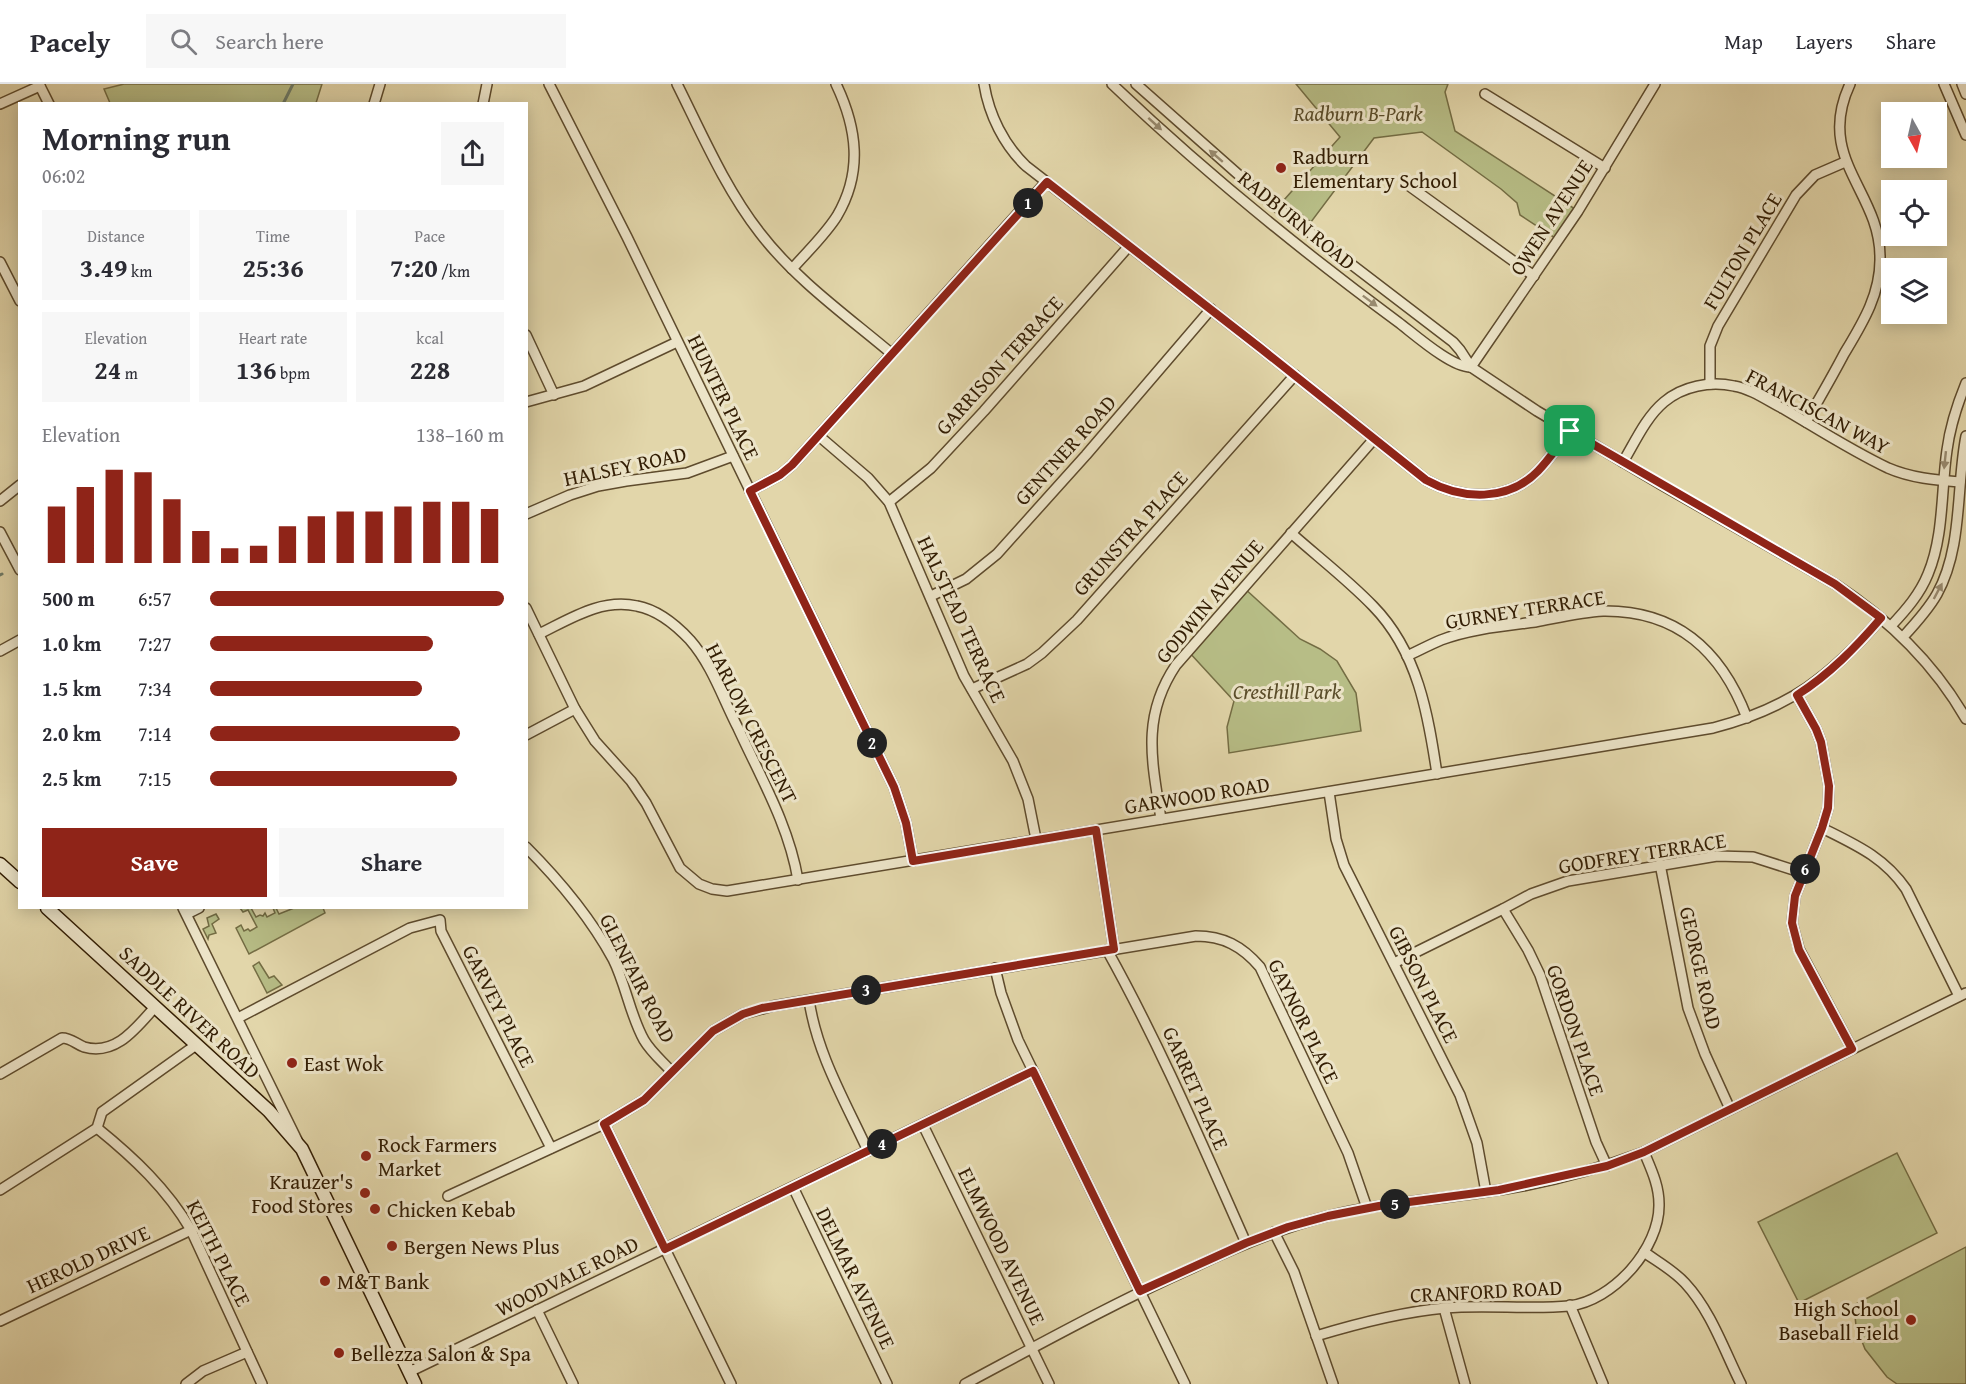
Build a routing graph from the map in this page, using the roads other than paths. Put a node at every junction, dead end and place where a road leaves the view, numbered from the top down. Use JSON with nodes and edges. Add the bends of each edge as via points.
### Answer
{"nodes":[{"id":1,"x":380,"y":84,"type":"edge"},
{"id":2,"x":487,"y":84,"type":"edge"},
{"id":3,"x":549,"y":84,"type":"edge"},
{"id":4,"x":677,"y":84,"type":"edge"},
{"id":5,"x":836,"y":84,"type":"edge"},
{"id":6,"x":984,"y":84,"type":"edge"},
{"id":7,"x":1112,"y":84,"type":"edge"},
{"id":8,"x":1135,"y":84,"type":"edge"},
{"id":9,"x":1655,"y":84,"type":"edge"},
{"id":10,"x":1850,"y":84,"type":"edge"},
{"id":11,"x":1944,"y":84,"type":"edge"},
{"id":12,"x":1962,"y":84,"type":"edge"},
{"id":13,"x":40,"y":85,"type":"edge"},
{"id":14,"x":1485,"y":94,"type":"dead end"},
{"id":15,"x":1966,"y":94,"type":"edge"},
{"id":16,"x":1123,"y":95,"type":"junction"},
{"id":17,"x":48,"y":102,"type":"edge"},
{"id":18,"x":375,"y":102,"type":"edge"},
{"id":19,"x":483,"y":102,"type":"edge"},
{"id":20,"x":0,"y":104,"type":"edge"},
{"id":21,"x":1966,"y":135,"type":"edge"},
{"id":22,"x":1845,"y":162,"type":"junction"},
{"id":23,"x":1605,"y":168,"type":"junction"},
{"id":24,"x":1047,"y":182,"type":"junction"},
{"id":25,"x":1408,"y":185,"type":"dead end"},
{"id":26,"x":1129,"y":246,"type":"junction"},
{"id":27,"x":0,"y":262,"type":"edge"},
{"id":28,"x":792,"y":269,"type":"junction"},
{"id":29,"x":1534,"y":276,"type":"junction"},
{"id":30,"x":18,"y":298,"type":"edge"},
{"id":31,"x":1211,"y":309,"type":"junction"},
{"id":32,"x":528,"y":339,"type":"edge"},
{"id":33,"x":677,"y":342,"type":"junction"},
{"id":34,"x":892,"y":354,"type":"junction"},
{"id":35,"x":1471,"y":367,"type":"junction"},
{"id":36,"x":1295,"y":375,"type":"junction"},
{"id":37,"x":1710,"y":384,"type":"junction"},
{"id":38,"x":1966,"y":384,"type":"edge"},
{"id":39,"x":554,"y":395,"type":"junction"},
{"id":40,"x":528,"y":402,"type":"edge"},
{"id":41,"x":1806,"y":422,"type":"junction"},
{"id":42,"x":1570,"y":431,"type":"junction"},
{"id":43,"x":819,"y":436,"type":"junction"},
{"id":44,"x":1966,"y":436,"type":"edge"},
{"id":45,"x":1374,"y":439,"type":"junction"},
{"id":46,"x":733,"y":456,"type":"junction"},
{"id":47,"x":1623,"y":462,"type":"junction"},
{"id":48,"x":1943,"y":480,"type":"junction"},
{"id":49,"x":1960,"y":482,"type":"junction"},
{"id":50,"x":18,"y":486,"type":"edge"},
{"id":51,"x":750,"y":491,"type":"junction"},
{"id":52,"x":0,"y":501,"type":"edge"},
{"id":53,"x":889,"y":502,"type":"junction"},
{"id":54,"x":528,"y":513,"type":"edge"},
{"id":55,"x":0,"y":532,"type":"edge"},
{"id":56,"x":1291,"y":533,"type":"junction"},
{"id":57,"x":18,"y":566,"type":"edge"},
{"id":58,"x":931,"y":596,"type":"junction"},
{"id":59,"x":528,"y":612,"type":"edge"},
{"id":60,"x":1881,"y":618,"type":"junction"},
{"id":61,"x":1891,"y":626,"type":"junction"},
{"id":62,"x":539,"y":634,"type":"junction"},
{"id":63,"x":1903,"y":637,"type":"junction"},
{"id":64,"x":18,"y":641,"type":"edge"},
{"id":65,"x":0,"y":651,"type":"edge"},
{"id":66,"x":1407,"y":656,"type":"junction"},
{"id":67,"x":972,"y":689,"type":"junction"},
{"id":68,"x":1797,"y":695,"type":"junction"},
{"id":69,"x":575,"y":709,"type":"junction"},
{"id":70,"x":1965,"y":713,"type":"edge"},
{"id":71,"x":1747,"y":718,"type":"junction"},
{"id":72,"x":528,"y":734,"type":"edge"},
{"id":73,"x":1437,"y":774,"type":"junction"},
{"id":74,"x":1329,"y":792,"type":"junction"},
{"id":75,"x":1161,"y":819,"type":"junction"},
{"id":76,"x":1822,"y":828,"type":"junction"},
{"id":77,"x":1096,"y":830,"type":"junction"},
{"id":78,"x":1036,"y":840,"type":"junction"},
{"id":79,"x":528,"y":849,"type":"edge"},
{"id":80,"x":913,"y":861,"type":"junction"},
{"id":81,"x":0,"y":864,"type":"edge"},
{"id":82,"x":1660,"y":864,"type":"junction"},
{"id":83,"x":1803,"y":873,"type":"junction"},
{"id":84,"x":18,"y":880,"type":"edge"},
{"id":85,"x":798,"y":880,"type":"junction"},
{"id":86,"x":48,"y":909,"type":"edge"},
{"id":87,"x":1503,"y":909,"type":"junction"},
{"id":88,"x":185,"y":911,"type":"edge"},
{"id":89,"x":1111,"y":950,"type":"junction"},
{"id":90,"x":1394,"y":963,"type":"junction"},
{"id":91,"x":995,"y":968,"type":"junction"},
{"id":92,"x":1962,"y":994,"type":"edge"},
{"id":93,"x":809,"y":1000,"type":"junction"},
{"id":94,"x":155,"y":1006,"type":"junction"},
{"id":95,"x":238,"y":1018,"type":"junction"},
{"id":96,"x":196,"y":1045,"type":"junction"},
{"id":97,"x":1852,"y":1049,"type":"junction"},
{"id":98,"x":671,"y":1071,"type":"junction"},
{"id":99,"x":1033,"y":1071,"type":"junction"},
{"id":100,"x":0,"y":1074,"type":"edge"},
{"id":101,"x":1730,"y":1109,"type":"junction"},
{"id":102,"x":604,"y":1124,"type":"junction"},
{"id":103,"x":922,"y":1125,"type":"junction"},
{"id":104,"x":98,"y":1128,"type":"junction"},
{"id":105,"x":551,"y":1148,"type":"junction"},
{"id":106,"x":302,"y":1149,"type":"junction"},
{"id":107,"x":868,"y":1151,"type":"junction"},
{"id":108,"x":1644,"y":1152,"type":"junction"},
{"id":109,"x":1607,"y":1166,"type":"junction"},
{"id":110,"x":793,"y":1187,"type":"junction"},
{"id":111,"x":0,"y":1190,"type":"edge"},
{"id":112,"x":1486,"y":1192,"type":"junction"},
{"id":113,"x":448,"y":1196,"type":"dead end"},
{"id":114,"x":1367,"y":1208,"type":"junction"},
{"id":115,"x":190,"y":1230,"type":"junction"},
{"id":116,"x":1274,"y":1232,"type":"junction"},
{"id":117,"x":1246,"y":1243,"type":"junction"},
{"id":118,"x":665,"y":1249,"type":"junction"},
{"id":119,"x":1644,"y":1252,"type":"junction"},
{"id":120,"x":1140,"y":1291,"type":"junction"},
{"id":121,"x":1570,"y":1305,"type":"junction"},
{"id":122,"x":1444,"y":1308,"type":"junction"},
{"id":123,"x":537,"y":1310,"type":"junction"},
{"id":124,"x":0,"y":1321,"type":"edge"},
{"id":125,"x":1316,"y":1336,"type":"junction"},
{"id":126,"x":1032,"y":1349,"type":"junction"},
{"id":127,"x":247,"y":1352,"type":"junction"},
{"id":128,"x":409,"y":1372,"type":"junction"},
{"id":129,"x":186,"y":1384,"type":"edge"},
{"id":130,"x":262,"y":1384,"type":"edge"},
{"id":131,"x":415,"y":1384,"type":"edge"},
{"id":132,"x":573,"y":1384,"type":"edge"},
{"id":133,"x":731,"y":1384,"type":"edge"},
{"id":134,"x":887,"y":1384,"type":"edge"},
{"id":135,"x":965,"y":1384,"type":"edge"},
{"id":136,"x":1049,"y":1384,"type":"edge"},
{"id":137,"x":1185,"y":1384,"type":"edge"},
{"id":138,"x":1333,"y":1384,"type":"edge"},
{"id":139,"x":1465,"y":1384,"type":"edge"},
{"id":140,"x":1604,"y":1384,"type":"edge"},
{"id":141,"x":1741,"y":1384,"type":"edge"}],
"edges":[{"from":1,"to":18,"type":"street"},
{"from":2,"to":19,"type":"street"},
{"from":3,"to":33,"type":"street","name":"HUNTER PLACE"},
{"from":4,"to":28,"type":"street","via":[[744,213]]},
{"from":5,"to":28,"type":"street","via":[[854,135],[850,186],[827,230]]},
{"from":6,"to":24,"type":"street","via":[[990,109],[1007,143],[1017,157]]},
{"from":7,"to":16,"type":"street","name":"RADBURN ROAD"},
{"from":8,"to":16,"type":"street"},
{"from":35,"to":8,"type":"street","name":"RADBURN ROAD","one_way":true,"via":[[1452,342],[1266,199]]},
{"from":9,"to":23,"type":"street","name":"OWEN AVENUE"},
{"from":10,"to":22,"type":"street","via":[[1840,118]]},
{"from":11,"to":21,"type":"street"},
{"from":12,"to":15,"type":"street"},
{"from":13,"to":17,"type":"street"},
{"from":13,"to":20,"type":"street"},
{"from":14,"to":23,"type":"street"},
{"from":16,"to":35,"type":"street","name":"RADBURN ROAD","one_way":true,"via":[[1308,254],[1459,366]]},
{"from":22,"to":37,"type":"street","name":"FULTON PLACE","via":[[1815,175],[1790,205],[1718,326],[1710,346]]},
{"from":22,"to":41,"type":"street","via":[[1876,228],[1880,257],[1877,288],[1866,316]]},
{"from":23,"to":29,"type":"street","name":"OWEN AVENUE"},
{"from":24,"to":26,"type":"street"},
{"from":24,"to":34,"type":"street"},
{"from":25,"to":29,"type":"street"},
{"from":26,"to":31,"type":"street"},
{"from":26,"to":53,"type":"street","name":"GARRISON TERRACE","via":[[931,468]]},
{"from":27,"to":30,"type":"street"},
{"from":28,"to":34,"type":"street"},
{"from":29,"to":35,"type":"street","name":"OWEN AVENUE"},
{"from":31,"to":36,"type":"street"},
{"from":31,"to":58,"type":"street","name":"GENTNER ROAD","via":[[997,554],[966,579]]},
{"from":32,"to":39,"type":"street"},
{"from":33,"to":39,"type":"street","via":[[615,373]]},
{"from":33,"to":46,"type":"street","name":"HUNTER PLACE"},
{"from":34,"to":43,"type":"street"},
{"from":35,"to":42,"type":"street","name":"RADBURN ROAD"},
{"from":36,"to":45,"type":"street"},
{"from":36,"to":67,"type":"street","name":"GRUNSTRA PLACE","via":[[1055,642],[1027,664]]},
{"from":37,"to":41,"type":"street","name":"FRANCISCAN WAY","via":[[1748,390]]},
{"from":37,"to":47,"type":"street","name":"FRANCISCAN WAY","via":[[1685,390],[1664,402]]},
{"from":38,"to":48,"type":"street","one_way":true,"via":[[1950,432]]},
{"from":39,"to":40,"type":"street"},
{"from":41,"to":48,"type":"street","name":"FRANCISCAN WAY","via":[[1888,468]]},
{"from":42,"to":45,"type":"street","via":[[1532,476],[1506,490],[1480,495],[1438,487]]},
{"from":42,"to":47,"type":"street","name":"RADBURN ROAD"},
{"from":43,"to":51,"type":"street","via":[[780,475]]},
{"from":43,"to":53,"type":"street","name":"HALSTEAD TERRACE"},
{"from":44,"to":49,"type":"street"},
{"from":45,"to":56,"type":"street","name":"GODWIN AVENUE"},
{"from":46,"to":51,"type":"street","name":"HUNTER PLACE"},
{"from":46,"to":54,"type":"street","name":"HALSEY ROAD","via":[[687,473],[598,486]]},
{"from":47,"to":60,"type":"street","name":"RADBURN ROAD","via":[[1835,584]]},
{"from":48,"to":49,"type":"street","name":"FRANCISCAN WAY"},
{"from":48,"to":61,"type":"street","via":[[1932,563],[1918,593]]},
{"from":63,"to":49,"type":"street","one_way":true,"via":[[1937,595],[1948,569]]},
{"from":50,"to":52,"type":"street"},
{"from":51,"to":80,"type":"street","name":"HUNTER PLACE","via":[[894,787]]},
{"from":53,"to":58,"type":"street","name":"HALSTEAD TERRACE"},
{"from":55,"to":57,"type":"street"},
{"from":56,"to":66,"type":"street","via":[[1372,605]]},
{"from":56,"to":75,"type":"street","name":"GODWIN AVENUE","via":[[1176,664],[1160,693],[1153,715],[1151,744]]},
{"from":58,"to":67,"type":"street","name":"HALSTEAD TERRACE"},
{"from":59,"to":62,"type":"street","name":"GARWOOD ROAD"},
{"from":60,"to":61,"type":"street","name":"RADBURN ROAD"},
{"from":60,"to":68,"type":"street","name":"GARWOOD ROAD","via":[[1842,661]]},
{"from":61,"to":63,"type":"street","name":"RADBURN ROAD"},
{"from":62,"to":69,"type":"street","name":"GARWOOD ROAD"},
{"from":62,"to":85,"type":"street","name":"HARLOW CRESCENT","via":[[611,604],[639,606],[676,627],[710,670],[787,832]]},
{"from":63,"to":70,"type":"street","name":"RADBURN ROAD"},
{"from":64,"to":65,"type":"street"},
{"from":66,"to":71,"type":"street","name":"GURNEY TERRACE","via":[[1441,640],[1482,630],[1601,611],[1636,614],[1667,624],[1699,643],[1734,687]]},
{"from":66,"to":73,"type":"street","via":[[1428,714]]},
{"from":67,"to":78,"type":"street","name":"HALSTEAD TERRACE","via":[[1017,770],[1028,799]]},
{"from":68,"to":71,"type":"street","name":"GARWOOD ROAD"},
{"from":68,"to":76,"type":"street","via":[[1816,729],[1825,757],[1829,786]]},
{"from":69,"to":72,"type":"street"},
{"from":69,"to":85,"type":"street","name":"GARWOOD ROAD","via":[[595,741],[646,803],[688,876],[712,889],[727,891]]},
{"from":71,"to":73,"type":"street","name":"GARWOOD ROAD","via":[[1693,733]]},
{"from":73,"to":74,"type":"street","name":"GARWOOD ROAD"},
{"from":74,"to":75,"type":"street","name":"GARWOOD ROAD"},
{"from":74,"to":90,"type":"street","name":"GIBSON PLACE","via":[[1344,865]]},
{"from":75,"to":77,"type":"street","name":"GARWOOD ROAD"},
{"from":76,"to":83,"type":"street"},
{"from":76,"to":92,"type":"street","via":[[1873,854],[1898,877]]},
{"from":77,"to":78,"type":"street","name":"GARWOOD ROAD"},
{"from":77,"to":89,"type":"street","name":"GARRET PLACE"},
{"from":78,"to":80,"type":"street","name":"GARWOOD ROAD"},
{"from":79,"to":98,"type":"street","name":"GLENFAIR ROAD","via":[[552,873],[600,936],[621,977],[644,1040]]},
{"from":80,"to":85,"type":"street","name":"GARWOOD ROAD"},
{"from":81,"to":84,"type":"main road"},
{"from":82,"to":83,"type":"street","name":"GODFREY TERRACE","via":[[1735,855]]},
{"from":82,"to":87,"type":"street","name":"GODFREY TERRACE","via":[[1549,886]]},
{"from":82,"to":101,"type":"street","name":"GEORGE ROAD","via":[[1688,1008]]},
{"from":83,"to":97,"type":"street","via":[[1792,909],[1794,936]]},
{"from":86,"to":94,"type":"main road","name":"SADDLE RIVER ROAD"},
{"from":87,"to":90,"type":"street","name":"GODFREY TERRACE"},
{"from":87,"to":109,"type":"street","name":"GORDON PLACE","via":[[1540,975]]},
{"from":88,"to":95,"type":"street"},
{"from":89,"to":91,"type":"street","name":"GAYNOR PLACE"},
{"from":89,"to":114,"type":"street","name":"GAYNOR PLACE","via":[[1207,936],[1230,942],[1251,957],[1266,978],[1348,1153]]},
{"from":89,"to":117,"type":"street","name":"GARRET PLACE","via":[[1173,1076]]},
{"from":90,"to":112,"type":"street","name":"GIBSON PLACE","via":[[1463,1103],[1477,1143]]},
{"from":91,"to":93,"type":"street","name":"GAYNOR PLACE"},
{"from":91,"to":99,"type":"street","via":[[1008,1017]]},
{"from":92,"to":97,"type":"street"},
{"from":93,"to":98,"type":"street","name":"GAYNOR PLACE","via":[[762,1008],[728,1022],[702,1040]]},
{"from":93,"to":107,"type":"street","via":[[823,1056]]},
{"from":94,"to":96,"type":"main road","name":"SADDLE RIVER ROAD"},
{"from":94,"to":100,"type":"street","via":[[119,1042],[96,1049],[62,1038]]},
{"from":95,"to":105,"type":"street","name":"GARVEY PLACE","via":[[410,928],[440,920],[441,931]]},
{"from":95,"to":106,"type":"street"},
{"from":96,"to":104,"type":"street","via":[[102,1112]]},
{"from":96,"to":106,"type":"main road","name":"SADDLE RIVER ROAD","via":[[268,1111]]},
{"from":97,"to":101,"type":"street"},
{"from":98,"to":102,"type":"street","name":"GAYNOR PLACE","via":[[644,1100]]},
{"from":99,"to":103,"type":"street","name":"WOODVALE ROAD"},
{"from":99,"to":120,"type":"street"},
{"from":101,"to":108,"type":"street"},
{"from":102,"to":105,"type":"street","name":"GAYNOR PLACE"},
{"from":102,"to":118,"type":"street"},
{"from":103,"to":107,"type":"street","name":"WOODVALE ROAD"},
{"from":103,"to":126,"type":"street","name":"ELMWOOD AVENUE"},
{"from":104,"to":111,"type":"street"},
{"from":104,"to":115,"type":"street","name":"KEITH PLACE","via":[[166,1193]]},
{"from":105,"to":113,"type":"street","name":"GAYNOR PLACE"},
{"from":106,"to":128,"type":"main road","name":"SADDLE RIVER ROAD"},
{"from":107,"to":110,"type":"street","name":"WOODVALE ROAD"},
{"from":108,"to":109,"type":"street"},
{"from":108,"to":119,"type":"street","name":"CRANFORD ROAD","via":[[1656,1182],[1660,1207]]},
{"from":109,"to":112,"type":"street"},
{"from":110,"to":118,"type":"street","name":"WOODVALE ROAD"},
{"from":110,"to":134,"type":"street","name":"DELMAR AVENUE"},
{"from":112,"to":114,"type":"street"},
{"from":114,"to":116,"type":"street"},
{"from":115,"to":124,"type":"street","name":"HEROLD DRIVE"},
{"from":115,"to":127,"type":"street","name":"KEITH PLACE"},
{"from":116,"to":117,"type":"street"},
{"from":116,"to":125,"type":"street","via":[[1294,1272]]},
{"from":117,"to":120,"type":"street"},
{"from":118,"to":123,"type":"street","name":"WOODVALE ROAD"},
{"from":118,"to":133,"type":"street"},
{"from":119,"to":121,"type":"street","name":"CRANFORD ROAD","via":[[1611,1287]]},
{"from":119,"to":141,"type":"street","via":[[1694,1293]]},
{"from":120,"to":126,"type":"street"},
{"from":120,"to":137,"type":"street"},
{"from":121,"to":122,"type":"street","name":"CRANFORD ROAD"},
{"from":121,"to":140,"type":"street"},
{"from":122,"to":125,"type":"street","name":"CRANFORD ROAD","via":[[1386,1316]]},
{"from":122,"to":139,"type":"street"},
{"from":123,"to":128,"type":"street","name":"WOODVALE ROAD"},
{"from":123,"to":132,"type":"street"},
{"from":125,"to":138,"type":"street"},
{"from":126,"to":135,"type":"street"},
{"from":126,"to":136,"type":"street","name":"ELMWOOD AVENUE"},
{"from":127,"to":129,"type":"street","via":[[204,1371]]},
{"from":127,"to":130,"type":"street","name":"KEITH PLACE"},
{"from":128,"to":131,"type":"main road","name":"SADDLE RIVER ROAD"}]}
